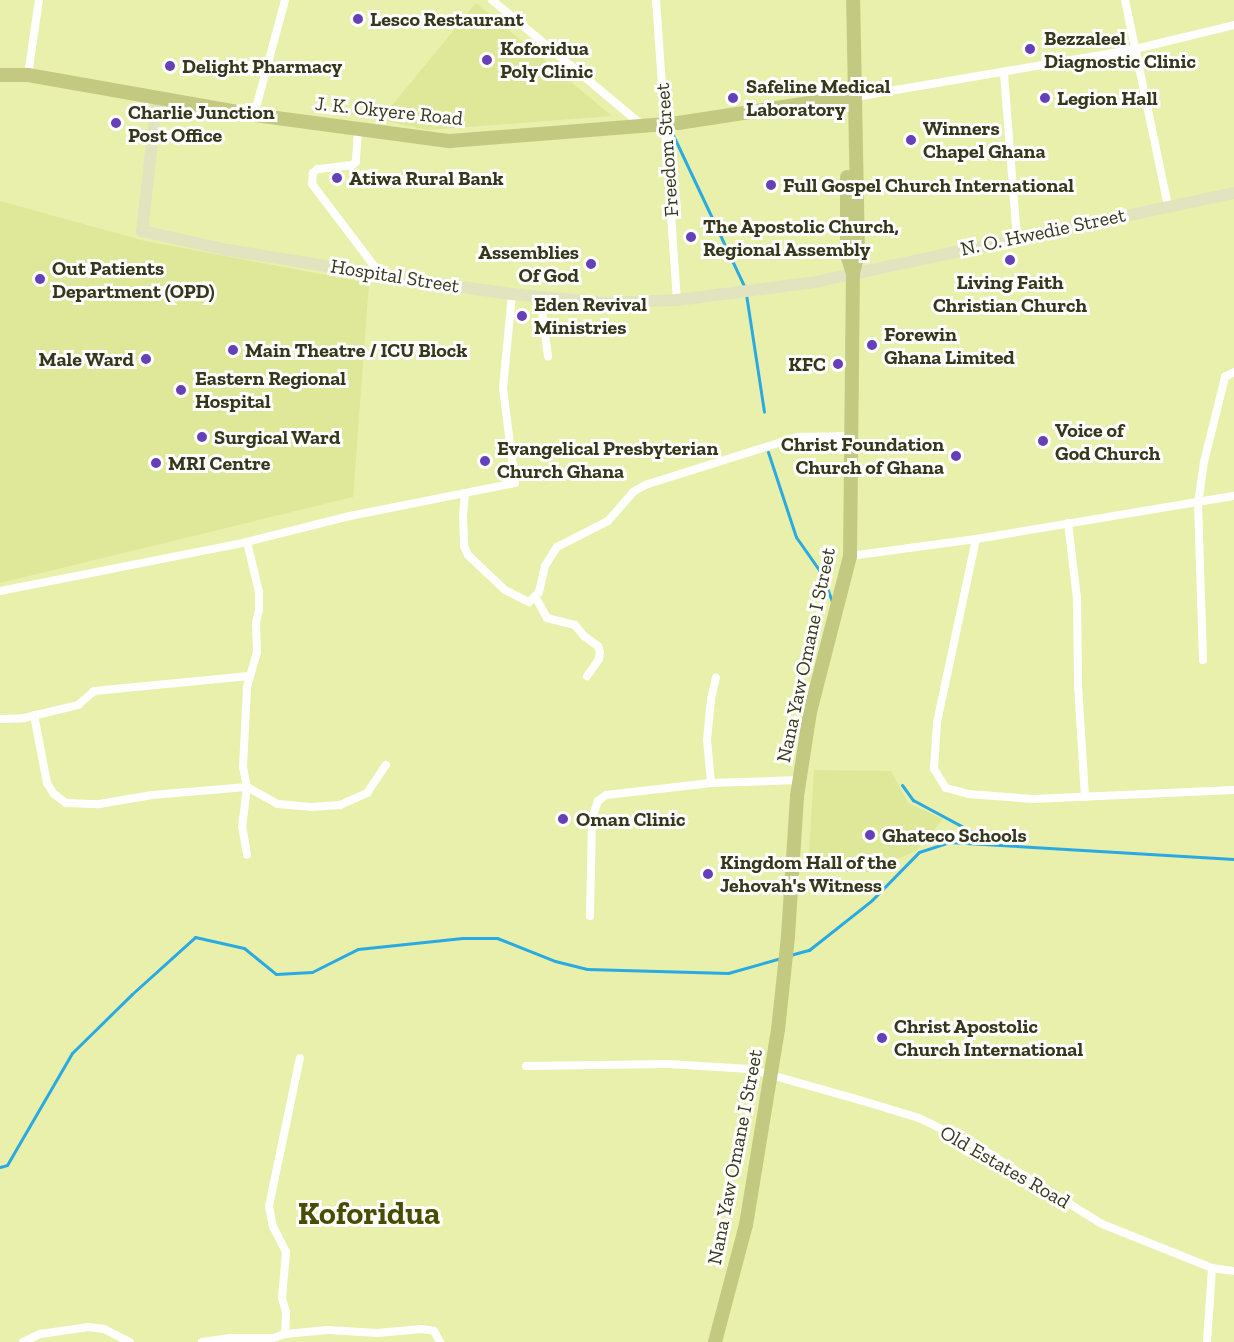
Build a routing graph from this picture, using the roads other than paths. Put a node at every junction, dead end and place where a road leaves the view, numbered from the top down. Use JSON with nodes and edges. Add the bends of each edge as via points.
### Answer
{"nodes":[{"id":1,"x":39,"y":0,"type":"edge"},
{"id":2,"x":285,"y":0,"type":"edge"},
{"id":3,"x":492,"y":0,"type":"edge"},
{"id":4,"x":656,"y":0,"type":"edge"},
{"id":5,"x":846,"y":0,"type":"edge"},
{"id":6,"x":853,"y":0,"type":"edge"},
{"id":7,"x":1125,"y":0,"type":"edge"},
{"id":8,"x":1234,"y":26,"type":"edge"},
{"id":9,"x":1135,"y":49,"type":"junction"},
{"id":10,"x":1004,"y":74,"type":"junction"},
{"id":11,"x":0,"y":75,"type":"edge"},
{"id":12,"x":28,"y":75,"type":"junction"},
{"id":13,"x":851,"y":97,"type":"junction"},
{"id":14,"x":157,"y":98,"type":"junction"},
{"id":15,"x":254,"y":115,"type":"junction"},
{"id":16,"x":665,"y":124,"type":"junction"},
{"id":17,"x":643,"y":126,"type":"junction"},
{"id":18,"x":358,"y":130,"type":"junction"},
{"id":19,"x":1234,"y":193,"type":"edge"},
{"id":20,"x":1168,"y":206,"type":"junction"},
{"id":21,"x":1017,"y":238,"type":"junction"},
{"id":22,"x":853,"y":273,"type":"junction"},
{"id":23,"x":381,"y":275,"type":"junction"},
{"id":24,"x":512,"y":294,"type":"junction"},
{"id":25,"x":540,"y":297,"type":"junction"},
{"id":26,"x":677,"y":300,"type":"junction"},
{"id":27,"x":548,"y":356,"type":"dead end"},
{"id":28,"x":1234,"y":372,"type":"edge"},
{"id":29,"x":850,"y":436,"type":"junction"},
{"id":30,"x":465,"y":493,"type":"junction"},
{"id":31,"x":1234,"y":496,"type":"edge"},
{"id":32,"x":1198,"y":504,"type":"junction"},
{"id":33,"x":1068,"y":523,"type":"junction"},
{"id":34,"x":976,"y":539,"type":"junction"},
{"id":35,"x":247,"y":542,"type":"junction"},
{"id":36,"x":850,"y":556,"type":"junction"},
{"id":37,"x":0,"y":591,"type":"edge"},
{"id":38,"x":536,"y":598,"type":"junction"},
{"id":39,"x":1203,"y":660,"type":"dead end"},
{"id":40,"x":249,"y":676,"type":"junction"},
{"id":41,"x":587,"y":676,"type":"dead end"},
{"id":42,"x":716,"y":678,"type":"dead end"},
{"id":43,"x":34,"y":715,"type":"junction"},
{"id":44,"x":0,"y":719,"type":"edge"},
{"id":45,"x":386,"y":765,"type":"dead end"},
{"id":46,"x":800,"y":780,"type":"junction"},
{"id":47,"x":711,"y":783,"type":"junction"},
{"id":48,"x":247,"y":787,"type":"junction"},
{"id":49,"x":1234,"y":790,"type":"edge"},
{"id":50,"x":1084,"y":796,"type":"junction"},
{"id":51,"x":247,"y":855,"type":"dead end"},
{"id":52,"x":590,"y":915,"type":"dead end"},
{"id":53,"x":300,"y":1058,"type":"dead end"},
{"id":54,"x":526,"y":1066,"type":"dead end"},
{"id":55,"x":770,"y":1075,"type":"junction"},
{"id":56,"x":1212,"y":1268,"type":"junction"},
{"id":57,"x":1234,"y":1271,"type":"edge"},
{"id":58,"x":285,"y":1334,"type":"junction"},
{"id":59,"x":23,"y":1342,"type":"edge"},
{"id":60,"x":130,"y":1342,"type":"edge"},
{"id":61,"x":202,"y":1342,"type":"edge"},
{"id":62,"x":440,"y":1342,"type":"edge"},
{"id":63,"x":715,"y":1342,"type":"edge"},
{"id":64,"x":1207,"y":1342,"type":"edge"}],
"edges":[{"from":1,"to":12,"type":"street"},
{"from":2,"to":15,"type":"street"},
{"from":3,"to":17,"type":"street"},
{"from":4,"to":16,"type":"street","name":"Freedom Street"},
{"from":5,"to":13,"type":"main road","name":"Nana Yaw Omane I Street"},
{"from":6,"to":13,"type":"main road","name":"Nana Yaw Omane I Street"},
{"from":7,"to":9,"type":"street"},
{"from":8,"to":9,"type":"street"},
{"from":9,"to":10,"type":"street"},
{"from":9,"to":20,"type":"street"},
{"from":10,"to":13,"type":"street"},
{"from":10,"to":21,"type":"street"},
{"from":11,"to":12,"type":"main road","name":"J. K. Okyere Road"},
{"from":12,"to":14,"type":"main road","name":"J. K. Okyere Road"},
{"from":13,"to":16,"type":"main road","name":"J. K. Okyere Road"},
{"from":13,"to":22,"type":"main road","name":"Nana Yaw Omane I Street","via":[[847,255]]},
{"from":14,"to":15,"type":"main road","name":"J. K. Okyere Road"},
{"from":14,"to":23,"type":"street","name":"Hospital Street","via":[[142,231],[228,250]]},
{"from":15,"to":18,"type":"main road","name":"J. K. Okyere Road"},
{"from":16,"to":17,"type":"main road","name":"J. K. Okyere Road"},
{"from":16,"to":26,"type":"street","name":"Freedom Street"},
{"from":17,"to":18,"type":"main road","name":"J. K. Okyere Road","via":[[450,141]]},
{"from":18,"to":23,"type":"street","via":[[356,162],[317,169],[312,184]]},
{"from":19,"to":20,"type":"street","name":"N. O. Hwedie Street"},
{"from":20,"to":21,"type":"street","name":"N. O. Hwedie Street"},
{"from":21,"to":22,"type":"street","name":"N. O. Hwedie Street"},
{"from":22,"to":26,"type":"street","name":"Hospital Street","via":[[815,282]]},
{"from":22,"to":29,"type":"main road","name":"Nana Yaw Omane I Street"},
{"from":23,"to":24,"type":"street","name":"Hospital Street"},
{"from":24,"to":25,"type":"street","name":"Hospital Street"},
{"from":24,"to":30,"type":"street","via":[[503,388],[515,483]]},
{"from":25,"to":26,"type":"street","name":"Hospital Street","via":[[603,303]]},
{"from":25,"to":27,"type":"street"},
{"from":28,"to":32,"type":"street","via":[[1225,377]]},
{"from":29,"to":36,"type":"main road","name":"Nana Yaw Omane I Street"},
{"from":29,"to":38,"type":"street","via":[[797,437],[645,485],[633,492],[608,521],[557,547],[545,566]]},
{"from":30,"to":35,"type":"street"},
{"from":30,"to":38,"type":"street","via":[[464,546],[468,555],[505,590],[530,602]]},
{"from":31,"to":32,"type":"street"},
{"from":32,"to":33,"type":"street"},
{"from":32,"to":39,"type":"street"},
{"from":33,"to":34,"type":"street"},
{"from":33,"to":50,"type":"street","via":[[1077,598]]},
{"from":34,"to":36,"type":"street"},
{"from":34,"to":50,"type":"street","via":[[937,722],[934,769],[946,788],[968,794],[1033,799]]},
{"from":35,"to":37,"type":"street"},
{"from":35,"to":40,"type":"street","via":[[259,592],[257,652]]},
{"from":36,"to":46,"type":"main road","name":"Nana Yaw Omane I Street","via":[[810,712]]},
{"from":38,"to":41,"type":"street","via":[[547,618],[575,625],[598,646],[599,659]]},
{"from":40,"to":43,"type":"street","via":[[94,691],[78,705]]},
{"from":40,"to":48,"type":"street","via":[[243,767]]},
{"from":42,"to":47,"type":"street","via":[[707,740]]},
{"from":43,"to":44,"type":"street"},
{"from":43,"to":48,"type":"street","via":[[46,783],[66,803],[99,804]]},
{"from":45,"to":48,"type":"street","via":[[366,793],[340,805],[278,804]]},
{"from":46,"to":47,"type":"street"},
{"from":46,"to":55,"type":"main road","name":"Nana Yaw Omane I Street","via":[[784,977]]},
{"from":47,"to":52,"type":"street","via":[[618,793],[598,801],[592,818]]},
{"from":48,"to":51,"type":"street","via":[[242,826]]},
{"from":49,"to":50,"type":"street"},
{"from":53,"to":58,"type":"street","via":[[269,1206],[273,1227],[286,1252],[282,1298]]},
{"from":54,"to":55,"type":"street","name":"Old Estates Road","via":[[668,1064],[750,1069]]},
{"from":55,"to":56,"type":"street","name":"Old Estates Road","via":[[919,1119],[977,1146],[1102,1224]]},
{"from":55,"to":63,"type":"main road","name":"Nana Yaw Omane I Street","via":[[746,1225]]},
{"from":56,"to":57,"type":"street","name":"Old Estates Road"},
{"from":56,"to":64,"type":"street"},
{"from":58,"to":61,"type":"street"},
{"from":58,"to":62,"type":"street","via":[[423,1329],[434,1331]]},
{"from":59,"to":60,"type":"street","via":[[40,1334],[88,1327],[104,1329]]}]}
